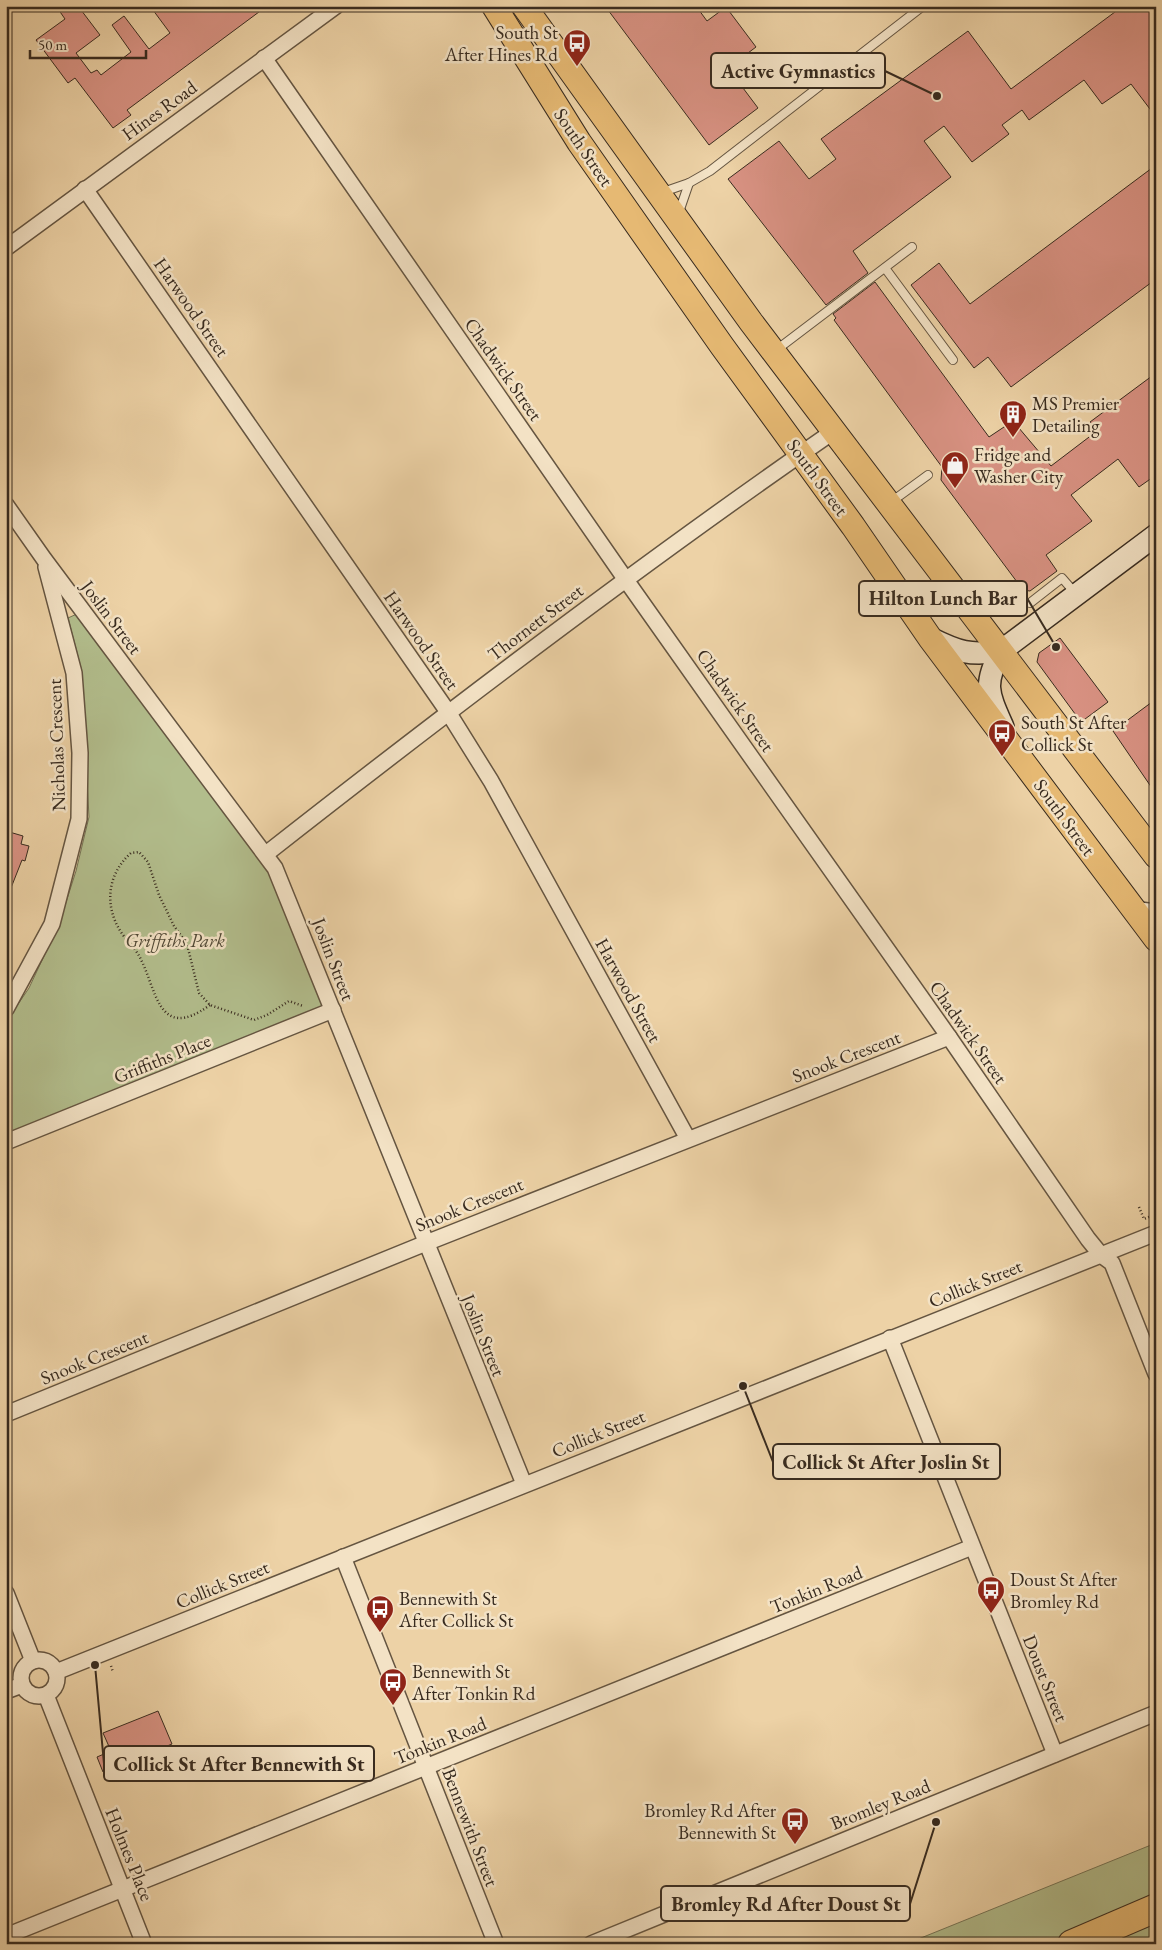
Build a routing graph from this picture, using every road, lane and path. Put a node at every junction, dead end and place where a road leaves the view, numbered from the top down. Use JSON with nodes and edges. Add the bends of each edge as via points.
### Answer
{"nodes":[{"id":1,"x":336,"y":6,"type":"edge"},
{"id":2,"x":494,"y":6,"type":"edge"},
{"id":3,"x":524,"y":6,"type":"edge"},
{"id":4,"x":924,"y":6,"type":"edge"},
{"id":5,"x":264,"y":58,"type":"junction"},
{"id":6,"x":689,"y":183,"type":"junction"},
{"id":7,"x":85,"y":189,"type":"junction"},
{"id":8,"x":659,"y":194,"type":"junction"},
{"id":9,"x":677,"y":219,"type":"junction"},
{"id":10,"x":912,"y":247,"type":"dead end"},
{"id":11,"x":6,"y":248,"type":"edge"},
{"id":12,"x":656,"y":251,"type":"junction"},
{"id":13,"x":885,"y":268,"type":"junction"},
{"id":14,"x":751,"y":322,"type":"junction"},
{"id":15,"x":722,"y":346,"type":"junction"},
{"id":16,"x":774,"y":352,"type":"junction"},
{"id":17,"x":953,"y":360,"type":"dead end"},
{"id":18,"x":834,"y":431,"type":"junction"},
{"id":19,"x":801,"y":454,"type":"junction"},
{"id":20,"x":928,"y":475,"type":"dead end"},
{"id":21,"x":889,"y":504,"type":"junction"},
{"id":22,"x":6,"y":505,"type":"edge"},
{"id":23,"x":1156,"y":535,"type":"edge"},
{"id":24,"x":44,"y":559,"type":"junction"},
{"id":25,"x":626,"y":580,"type":"junction"},
{"id":26,"x":1076,"y":594,"type":"junction"},
{"id":27,"x":1030,"y":603,"type":"dead end"},
{"id":28,"x":930,"y":638,"type":"junction"},
{"id":29,"x":1001,"y":651,"type":"junction"},
{"id":30,"x":448,"y":712,"type":"junction"},
{"id":31,"x":1012,"y":746,"type":"junction"},
{"id":32,"x":266,"y":854,"type":"junction"},
{"id":33,"x":1156,"y":856,"type":"edge"},
{"id":34,"x":1132,"y":909,"type":"junction"},
{"id":35,"x":1156,"y":912,"type":"edge"},
{"id":36,"x":1156,"y":939,"type":"edge"},
{"id":37,"x":210,"y":1005,"type":"junction"},
{"id":38,"x":6,"y":1009,"type":"edge"},
{"id":39,"x":333,"y":1010,"type":"junction"},
{"id":40,"x":313,"y":1018,"type":"junction"},
{"id":41,"x":949,"y":1037,"type":"junction"},
{"id":42,"x":688,"y":1138,"type":"junction"},
{"id":43,"x":6,"y":1142,"type":"edge"},
{"id":44,"x":1139,"y":1207,"type":"dead end"},
{"id":45,"x":1156,"y":1214,"type":"edge"},
{"id":46,"x":1156,"y":1233,"type":"edge"},
{"id":47,"x":426,"y":1243,"type":"junction"},
{"id":48,"x":1101,"y":1255,"type":"junction"},
{"id":49,"x":890,"y":1338,"type":"junction"},
{"id":50,"x":1156,"y":1374,"type":"edge"},
{"id":51,"x":6,"y":1414,"type":"edge"},
{"id":52,"x":524,"y":1484,"type":"junction"},
{"id":53,"x":972,"y":1547,"type":"junction"},
{"id":54,"x":343,"y":1557,"type":"junction"},
{"id":55,"x":6,"y":1593,"type":"edge"},
{"id":56,"x":33,"y":1660,"type":"junction"},
{"id":57,"x":56,"y":1672,"type":"junction"},
{"id":58,"x":22,"y":1686,"type":"junction"},
{"id":59,"x":6,"y":1691,"type":"edge"},
{"id":60,"x":46,"y":1696,"type":"junction"},
{"id":61,"x":1156,"y":1713,"type":"edge"},
{"id":62,"x":1055,"y":1754,"type":"junction"},
{"id":63,"x":426,"y":1767,"type":"junction"},
{"id":64,"x":122,"y":1890,"type":"junction"},
{"id":65,"x":1156,"y":1908,"type":"edge"},
{"id":66,"x":6,"y":1936,"type":"edge"},
{"id":67,"x":144,"y":1944,"type":"edge"},
{"id":68,"x":496,"y":1944,"type":"edge"},
{"id":69,"x":591,"y":1944,"type":"edge"},
{"id":70,"x":1072,"y":1944,"type":"edge"}],
"edges":[{"from":1,"to":5,"type":"street","name":"Hines Road"},
{"from":2,"to":12,"type":"main road","name":"South Street","via":[[579,142]]},
{"from":3,"to":8,"type":"main road","name":"South Street"},
{"from":4,"to":6,"type":"lane","via":[[710,172]]},
{"from":5,"to":7,"type":"street","name":"Hines Road"},
{"from":5,"to":25,"type":"street","name":"Chadwick Street"},
{"from":6,"to":8,"type":"lane"},
{"from":6,"to":9,"type":"lane"},
{"from":7,"to":11,"type":"street","name":"Hines Road"},
{"from":7,"to":30,"type":"street","name":"Harwood Street"},
{"from":8,"to":9,"type":"main road","name":"South Street"},
{"from":8,"to":12,"type":"main road","via":[[655,217]]},
{"from":9,"to":14,"type":"main road","name":"South Street"},
{"from":10,"to":13,"type":"lane"},
{"from":12,"to":15,"type":"main road","name":"South Street"},
{"from":13,"to":16,"type":"lane"},
{"from":13,"to":17,"type":"lane"},
{"from":14,"to":15,"type":"main road","via":[[740,335]]},
{"from":14,"to":16,"type":"main road","name":"South Street"},
{"from":15,"to":19,"type":"main road","name":"South Street"},
{"from":16,"to":18,"type":"main road","name":"South Street"},
{"from":18,"to":19,"type":"street","name":"Thornett Street"},
{"from":18,"to":21,"type":"main road","name":"South Street"},
{"from":19,"to":25,"type":"street","name":"Thornett Street"},
{"from":19,"to":28,"type":"main road","name":"South Street"},
{"from":20,"to":21,"type":"lane"},
{"from":21,"to":29,"type":"main road","name":"South Street"},
{"from":22,"to":24,"type":"street","name":"Joslin Street"},
{"from":23,"to":26,"type":"street"},
{"from":24,"to":32,"type":"street","name":"Joslin Street"},
{"from":24,"to":38,"type":"street","name":"Nicholas Crescent","via":[[74,673],[80,753],[79,819],[52,924]]},
{"from":25,"to":30,"type":"street","name":"Thornett Street"},
{"from":25,"to":41,"type":"street","name":"Chadwick Street"},
{"from":26,"to":27,"type":"lane","via":[[1062,578]]},
{"from":26,"to":29,"type":"street"},
{"from":28,"to":29,"type":"street","via":[[966,654]]},
{"from":28,"to":31,"type":"main road","name":"South Street"},
{"from":29,"to":31,"type":"street","via":[[990,674],[990,692]]},
{"from":29,"to":33,"type":"main road","name":"South Street"},
{"from":30,"to":32,"type":"street","name":"Thornett Street"},
{"from":30,"to":42,"type":"street","name":"Harwood Street","via":[[491,780]]},
{"from":31,"to":34,"type":"main road","name":"South Street"},
{"from":32,"to":39,"type":"street","name":"Joslin Street","via":[[281,880]]},
{"from":34,"to":35,"type":"street"},
{"from":34,"to":36,"type":"main road","name":"South Street"},
{"from":37,"to":37,"type":"path","via":[[199,993],[187,944],[159,895],[148,862],[139,852],[131,853],[114,872],[110,888],[110,902],[121,933],[138,954],[156,1000],[165,1012],[176,1018],[190,1018]]},
{"from":37,"to":40,"type":"path","via":[[254,1020],[289,1000],[306,1008]]},
{"from":39,"to":40,"type":"street","name":"Griffiths Place"},
{"from":39,"to":47,"type":"street","name":"Joslin Street"},
{"from":40,"to":43,"type":"street","name":"Griffiths Place"},
{"from":41,"to":42,"type":"street","name":"Snook Crescent"},
{"from":41,"to":48,"type":"street","name":"Chadwick Street"},
{"from":42,"to":47,"type":"street","name":"Snook Crescent"},
{"from":44,"to":45,"type":"path","via":[[1144,1218]]},
{"from":46,"to":48,"type":"street","name":"Collick Street"},
{"from":47,"to":51,"type":"street","name":"Snook Crescent"},
{"from":47,"to":52,"type":"street","name":"Joslin Street"},
{"from":48,"to":49,"type":"street","name":"Collick Street"},
{"from":48,"to":50,"type":"street","name":"Chadwick Street","via":[[1112,1263]]},
{"from":49,"to":52,"type":"street","name":"Collick Street"},
{"from":49,"to":53,"type":"street","name":"Doust Street"},
{"from":52,"to":54,"type":"street","name":"Collick Street"},
{"from":53,"to":62,"type":"street","name":"Doust Street"},
{"from":53,"to":63,"type":"street","name":"Tonkin Road"},
{"from":54,"to":57,"type":"street","name":"Collick Street"},
{"from":54,"to":63,"type":"street","name":"Bennewith Street"},
{"from":55,"to":56,"type":"street"},
{"from":56,"to":57,"type":"street","via":[[49,1663]]},
{"from":56,"to":58,"type":"street","via":[[23,1668]]},
{"from":57,"to":60,"type":"street","via":[[57,1683]]},
{"from":58,"to":59,"type":"street"},
{"from":58,"to":60,"type":"street","via":[[29,1694]]},
{"from":60,"to":64,"type":"street","name":"Holmes Place"},
{"from":61,"to":62,"type":"street","name":"Bromley Road"},
{"from":62,"to":69,"type":"street","name":"Bromley Road"},
{"from":63,"to":64,"type":"street","name":"Tonkin Road"},
{"from":63,"to":68,"type":"street","name":"Bennewith Street"},
{"from":64,"to":66,"type":"street","name":"Tonkin Road"},
{"from":64,"to":67,"type":"street","name":"Holmes Place"},
{"from":65,"to":70,"type":"highway"}]}
